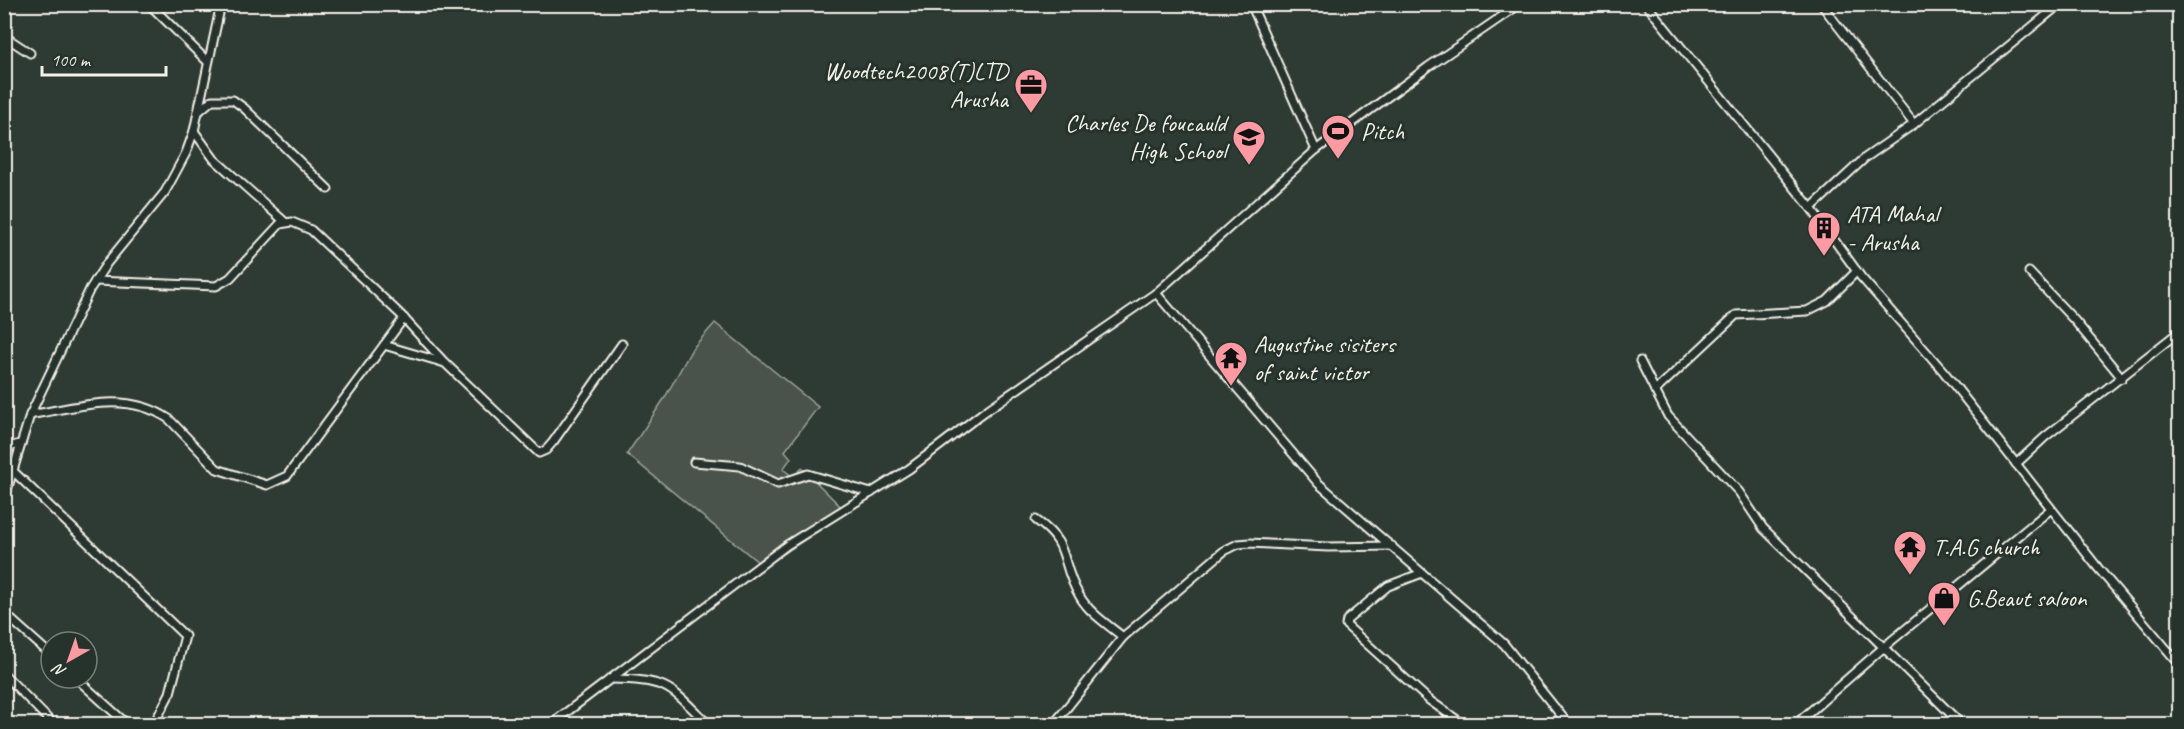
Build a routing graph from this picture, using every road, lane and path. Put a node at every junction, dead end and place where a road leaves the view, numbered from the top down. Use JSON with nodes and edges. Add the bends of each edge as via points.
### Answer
{"nodes":[{"id":1,"x":149,"y":4,"type":"edge"},
{"id":2,"x":221,"y":4,"type":"edge"},
{"id":3,"x":1251,"y":4,"type":"edge"},
{"id":4,"x":1520,"y":4,"type":"edge"},
{"id":5,"x":1646,"y":4,"type":"edge"},
{"id":6,"x":1821,"y":4,"type":"edge"},
{"id":7,"x":2060,"y":4,"type":"edge"},
{"id":8,"x":4,"y":36,"type":"edge"},
{"id":9,"x":30,"y":53,"type":"dead end"},
{"id":10,"x":207,"y":61,"type":"junction"},
{"id":11,"x":198,"y":112,"type":"junction"},
{"id":12,"x":1914,"y":124,"type":"junction"},
{"id":13,"x":194,"y":131,"type":"junction"},
{"id":14,"x":1316,"y":150,"type":"junction"},
{"id":15,"x":328,"y":189,"type":"dead end"},
{"id":16,"x":1811,"y":208,"type":"junction"},
{"id":17,"x":285,"y":222,"type":"junction"},
{"id":18,"x":1857,"y":271,"type":"junction"},
{"id":19,"x":2029,"y":272,"type":"dead end"},
{"id":20,"x":95,"y":281,"type":"junction"},
{"id":21,"x":1156,"y":293,"type":"junction"},
{"id":22,"x":404,"y":318,"type":"junction"},
{"id":23,"x":2180,"y":331,"type":"edge"},
{"id":24,"x":622,"y":344,"type":"dead end"},
{"id":25,"x":384,"y":345,"type":"junction"},
{"id":26,"x":1640,"y":362,"type":"dead end"},
{"id":27,"x":445,"y":363,"type":"junction"},
{"id":28,"x":2122,"y":378,"type":"junction"},
{"id":29,"x":1655,"y":391,"type":"junction"},
{"id":30,"x":30,"y":416,"type":"junction"},
{"id":31,"x":20,"y":444,"type":"junction"},
{"id":32,"x":4,"y":448,"type":"edge"},
{"id":33,"x":694,"y":462,"type":"dead end"},
{"id":34,"x":2016,"y":464,"type":"junction"},
{"id":35,"x":13,"y":471,"type":"junction"},
{"id":36,"x":871,"y":492,"type":"junction"},
{"id":37,"x":4,"y":500,"type":"edge"},
{"id":38,"x":2051,"y":509,"type":"junction"},
{"id":39,"x":1036,"y":520,"type":"dead end"},
{"id":40,"x":1392,"y":546,"type":"junction"},
{"id":41,"x":1422,"y":573,"type":"junction"},
{"id":42,"x":4,"y":613,"type":"edge"},
{"id":43,"x":1123,"y":637,"type":"junction"},
{"id":44,"x":39,"y":644,"type":"edge"},
{"id":45,"x":1884,"y":647,"type":"junction"},
{"id":46,"x":2180,"y":665,"type":"edge"},
{"id":47,"x":4,"y":674,"type":"edge"},
{"id":48,"x":610,"y":679,"type":"junction"},
{"id":49,"x":89,"y":690,"type":"edge"},
{"id":50,"x":53,"y":724,"type":"edge"},
{"id":51,"x":127,"y":724,"type":"edge"},
{"id":52,"x":154,"y":724,"type":"edge"},
{"id":53,"x":551,"y":724,"type":"edge"},
{"id":54,"x":708,"y":724,"type":"edge"},
{"id":55,"x":1054,"y":724,"type":"edge"},
{"id":56,"x":1463,"y":724,"type":"edge"},
{"id":57,"x":1568,"y":724,"type":"edge"},
{"id":58,"x":1797,"y":724,"type":"edge"},
{"id":59,"x":1961,"y":724,"type":"edge"}],
"edges":[{"from":1,"to":10,"type":"street"},
{"from":2,"to":10,"type":"street"},
{"from":3,"to":14,"type":"street"},
{"from":4,"to":14,"type":"street"},
{"from":5,"to":16,"type":"street"},
{"from":6,"to":12,"type":"street"},
{"from":7,"to":12,"type":"street"},
{"from":8,"to":9,"type":"street"},
{"from":10,"to":11,"type":"street"},
{"from":11,"to":13,"type":"street"},
{"from":11,"to":15,"type":"street","via":[[213,100],[233,100]]},
{"from":12,"to":16,"type":"street","via":[[1865,158]]},
{"from":13,"to":17,"type":"street","via":[[214,159]]},
{"from":13,"to":20,"type":"street","via":[[165,192]]},
{"from":14,"to":21,"type":"street"},
{"from":16,"to":18,"type":"street"},
{"from":17,"to":20,"type":"street","via":[[230,278],[216,286]]},
{"from":17,"to":22,"type":"street","via":[[300,223],[311,230]]},
{"from":18,"to":29,"type":"street","via":[[1827,301],[1807,311],[1736,315]]},
{"from":18,"to":34,"type":"street"},
{"from":19,"to":28,"type":"street"},
{"from":20,"to":30,"type":"street"},
{"from":21,"to":36,"type":"street"},
{"from":21,"to":40,"type":"street","via":[[1318,483]]},
{"from":22,"to":25,"type":"street"},
{"from":22,"to":27,"type":"street"},
{"from":23,"to":28,"type":"street"},
{"from":24,"to":27,"type":"street","via":[[543,452],[532,448]]},
{"from":25,"to":27,"type":"street"},
{"from":25,"to":30,"type":"street","via":[[287,476],[272,485],[217,469],[169,419],[118,400]]},
{"from":26,"to":29,"type":"street"},
{"from":28,"to":34,"type":"street"},
{"from":29,"to":45,"type":"street","via":[[1668,416],[1740,492],[1768,533]]},
{"from":30,"to":31,"type":"street"},
{"from":31,"to":32,"type":"street"},
{"from":31,"to":35,"type":"street"},
{"from":33,"to":36,"type":"street","via":[[740,466],[778,484],[814,475]]},
{"from":34,"to":38,"type":"street"},
{"from":35,"to":37,"type":"street"},
{"from":35,"to":52,"type":"street","via":[[185,636],[170,693]]},
{"from":36,"to":48,"type":"street","via":[[787,545]]},
{"from":38,"to":45,"type":"street"},
{"from":38,"to":46,"type":"street"},
{"from":39,"to":43,"type":"street","via":[[1059,539],[1071,579],[1088,608]]},
{"from":40,"to":41,"type":"street"},
{"from":40,"to":43,"type":"street","via":[[1238,544],[1224,551]]},
{"from":41,"to":56,"type":"street","via":[[1388,586],[1346,623],[1384,662]]},
{"from":41,"to":57,"type":"street","via":[[1504,644]]},
{"from":42,"to":44,"type":"street"},
{"from":43,"to":55,"type":"street"},
{"from":45,"to":58,"type":"street"},
{"from":45,"to":59,"type":"street"},
{"from":47,"to":50,"type":"street"},
{"from":48,"to":53,"type":"street"},
{"from":48,"to":54,"type":"street","via":[[658,682]]},
{"from":49,"to":51,"type":"street"}]}
